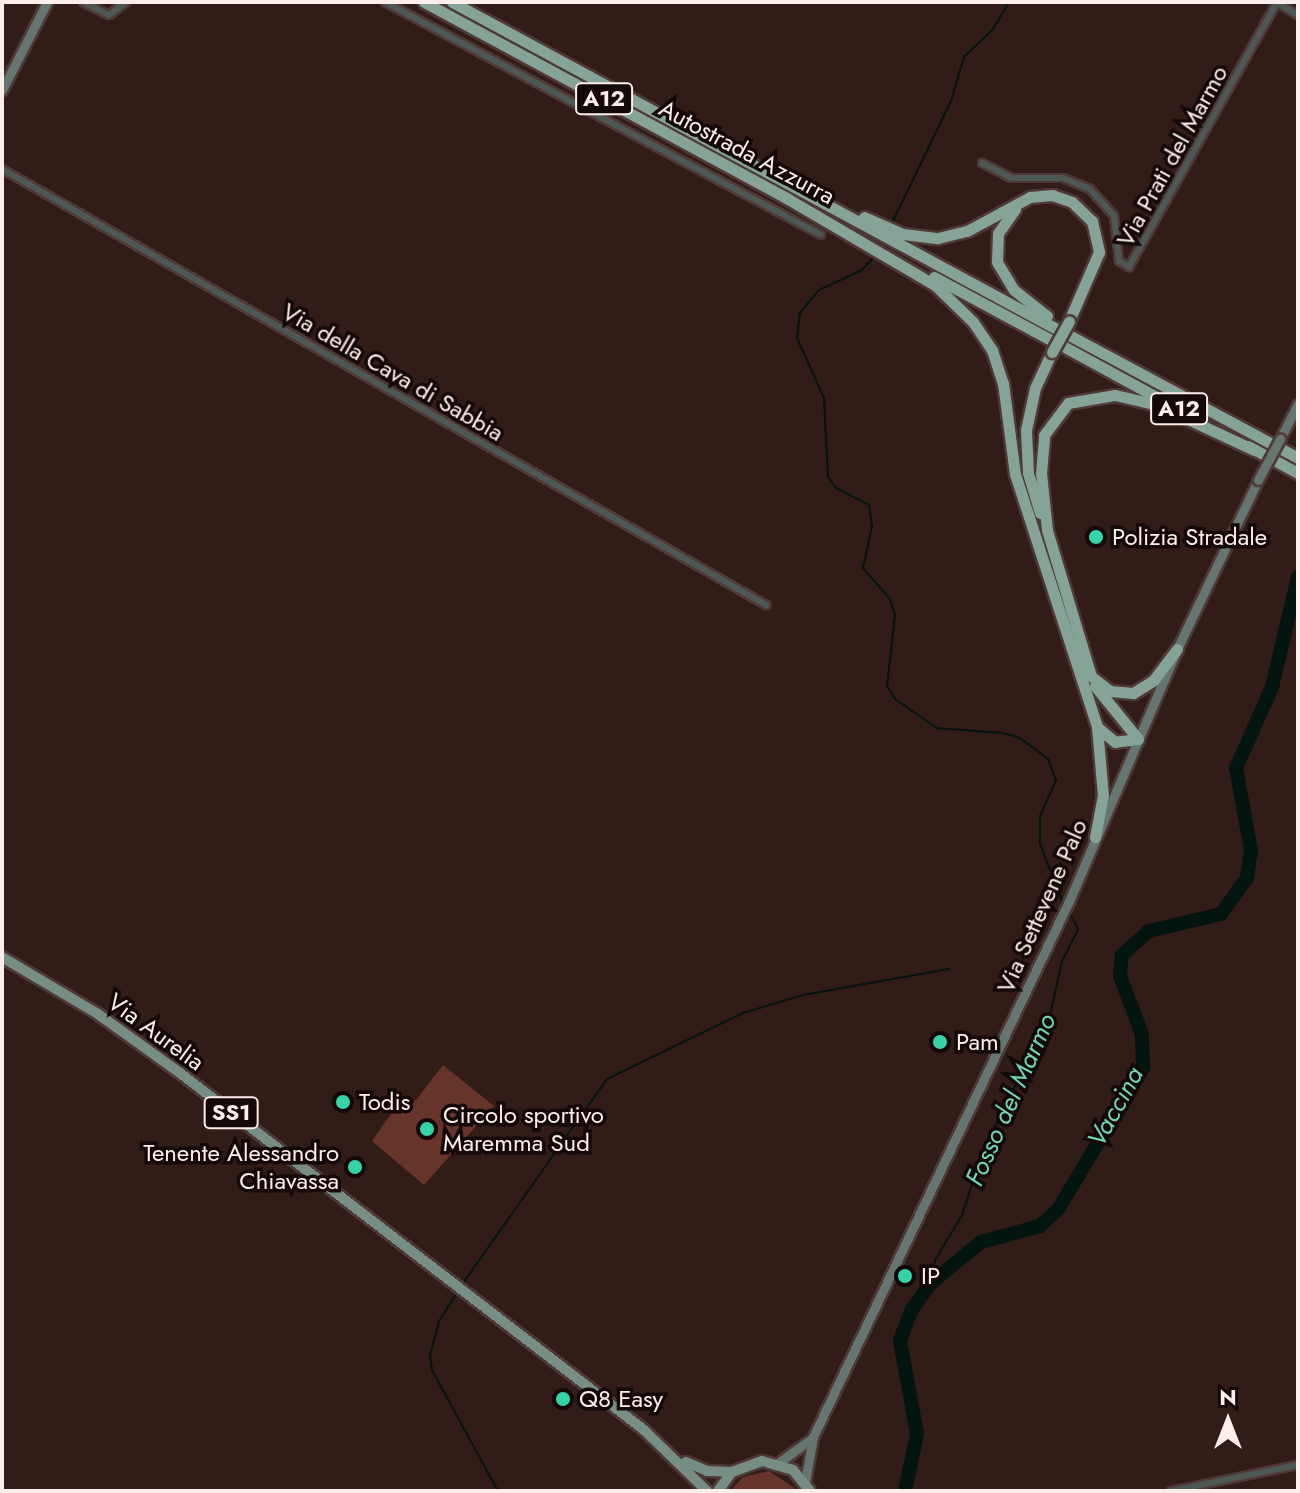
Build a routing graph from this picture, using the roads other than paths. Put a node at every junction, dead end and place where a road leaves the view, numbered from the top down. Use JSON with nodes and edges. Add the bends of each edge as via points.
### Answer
{"nodes":[{"id":1,"x":47,"y":2,"type":"edge"},
{"id":2,"x":83,"y":2,"type":"edge"},
{"id":3,"x":126,"y":2,"type":"edge"},
{"id":4,"x":385,"y":2,"type":"edge"},
{"id":5,"x":424,"y":2,"type":"edge"},
{"id":6,"x":452,"y":2,"type":"edge"},
{"id":7,"x":1277,"y":2,"type":"edge"},
{"id":8,"x":1298,"y":2,"type":"edge"},
{"id":9,"x":1295,"y":13,"type":"edge"},
{"id":10,"x":2,"y":90,"type":"edge"},
{"id":11,"x":982,"y":163,"type":"dead end"},
{"id":12,"x":2,"y":169,"type":"edge"},
{"id":13,"x":787,"y":191,"type":"junction"},
{"id":14,"x":821,"y":235,"type":"dead end"},
{"id":15,"x":883,"y":242,"type":"junction"},
{"id":16,"x":1060,"y":333,"type":"junction"},
{"id":17,"x":1298,"y":404,"type":"edge"},
{"id":18,"x":1254,"y":450,"type":"junction"},
{"id":19,"x":1298,"y":458,"type":"edge"},
{"id":20,"x":1298,"y":473,"type":"edge"},
{"id":21,"x":1032,"y":519,"type":"junction"},
{"id":22,"x":1047,"y":532,"type":"junction"},
{"id":23,"x":766,"y":605,"type":"dead end"},
{"id":24,"x":1177,"y":649,"type":"junction"},
{"id":25,"x":1091,"y":676,"type":"junction"},
{"id":26,"x":1097,"y":727,"type":"junction"},
{"id":27,"x":1138,"y":739,"type":"junction"},
{"id":28,"x":1095,"y":837,"type":"junction"},
{"id":29,"x":2,"y":957,"type":"edge"},
{"id":30,"x":813,"y":1437,"type":"junction"},
{"id":31,"x":674,"y":1455,"type":"junction"},
{"id":32,"x":778,"y":1463,"type":"junction"},
{"id":33,"x":1298,"y":1465,"type":"edge"},
{"id":34,"x":732,"y":1472,"type":"junction"},
{"id":35,"x":808,"y":1486,"type":"edge"},
{"id":36,"x":707,"y":1491,"type":"edge"},
{"id":37,"x":718,"y":1491,"type":"edge"},
{"id":38,"x":1171,"y":1491,"type":"edge"}],
"edges":[{"from":1,"to":10,"type":"main road"},
{"from":2,"to":3,"type":"street","via":[[107,15],[118,13]]},
{"from":4,"to":14,"type":"street"},
{"from":5,"to":13,"type":"highway","name":"Autostrada Azzurra","number":"A12"},
{"from":6,"to":13,"type":"highway","name":"Autostrada Azzurra","number":"A12"},
{"from":7,"to":9,"type":"street"},
{"from":7,"to":11,"type":"street","name":"Via Prati del Marmo","via":[[1129,267],[1119,261],[1114,216],[1090,189],[1063,178],[1011,178]]},
{"from":8,"to":9,"type":"street"},
{"from":12,"to":23,"type":"street","name":"Via della Cava di Sabbia"},
{"from":13,"to":15,"type":"highway"},
{"from":13,"to":15,"type":"highway","via":[[815,192]]},
{"from":15,"to":16,"type":"highway","number":"A12"},
{"from":15,"to":16,"type":"highway","via":[[944,238],[1030,197],[1052,195],[1072,202],[1090,218],[1099,252]]},
{"from":15,"to":21,"type":"highway","via":[[947,294],[989,346],[1003,383],[1011,462]]},
{"from":16,"to":16,"type":"highway","via":[[1018,294],[997,262],[1001,224],[1029,202],[1046,198],[1067,203],[1093,232],[1093,262]]},
{"from":16,"to":18,"type":"highway","number":"A12"},
{"from":16,"to":19,"type":"highway","number":"A12"},
{"from":16,"to":21,"type":"highway","via":[[1023,422]]},
{"from":16,"to":22,"type":"highway","via":[[1032,396],[1025,435],[1029,479]]},
{"from":17,"to":24,"type":"main road","name":"Via Settevene Palo","bridge":true},
{"from":18,"to":20,"type":"highway","number":"A12"},
{"from":18,"to":22,"type":"highway","via":[[1141,400],[1109,395],[1077,399],[1056,414],[1042,443]]},
{"from":21,"to":26,"type":"highway"},
{"from":22,"to":25,"type":"highway"},
{"from":24,"to":25,"type":"highway","via":[[1150,684],[1133,693],[1110,691]]},
{"from":24,"to":27,"type":"main road","name":"Via Settevene Palo"},
{"from":25,"to":27,"type":"highway"},
{"from":26,"to":27,"type":"highway","via":[[1115,742]]},
{"from":26,"to":28,"type":"highway","via":[[1103,785]]},
{"from":27,"to":28,"type":"main road","name":"Via Settevene Palo"},
{"from":28,"to":30,"type":"main road","name":"Via Settevene Palo"},
{"from":29,"to":31,"type":"main road","name":"Via Aurelia","number":"SS1","via":[[128,1034]]},
{"from":30,"to":32,"type":"main road","name":"Via Settevene Palo"},
{"from":30,"to":35,"type":"main road","name":"Via Settevene Palo"},
{"from":31,"to":34,"type":"main road","name":"Via Aurelia","number":"SS1","via":[[700,1469]]},
{"from":31,"to":36,"type":"main road","name":"Via Aurelia","number":"SS1"},
{"from":32,"to":34,"type":"main road","number":"SS1","via":[[754,1463]]},
{"from":32,"to":35,"type":"main road"},
{"from":33,"to":38,"type":"street"},
{"from":34,"to":37,"type":"main road"}]}
